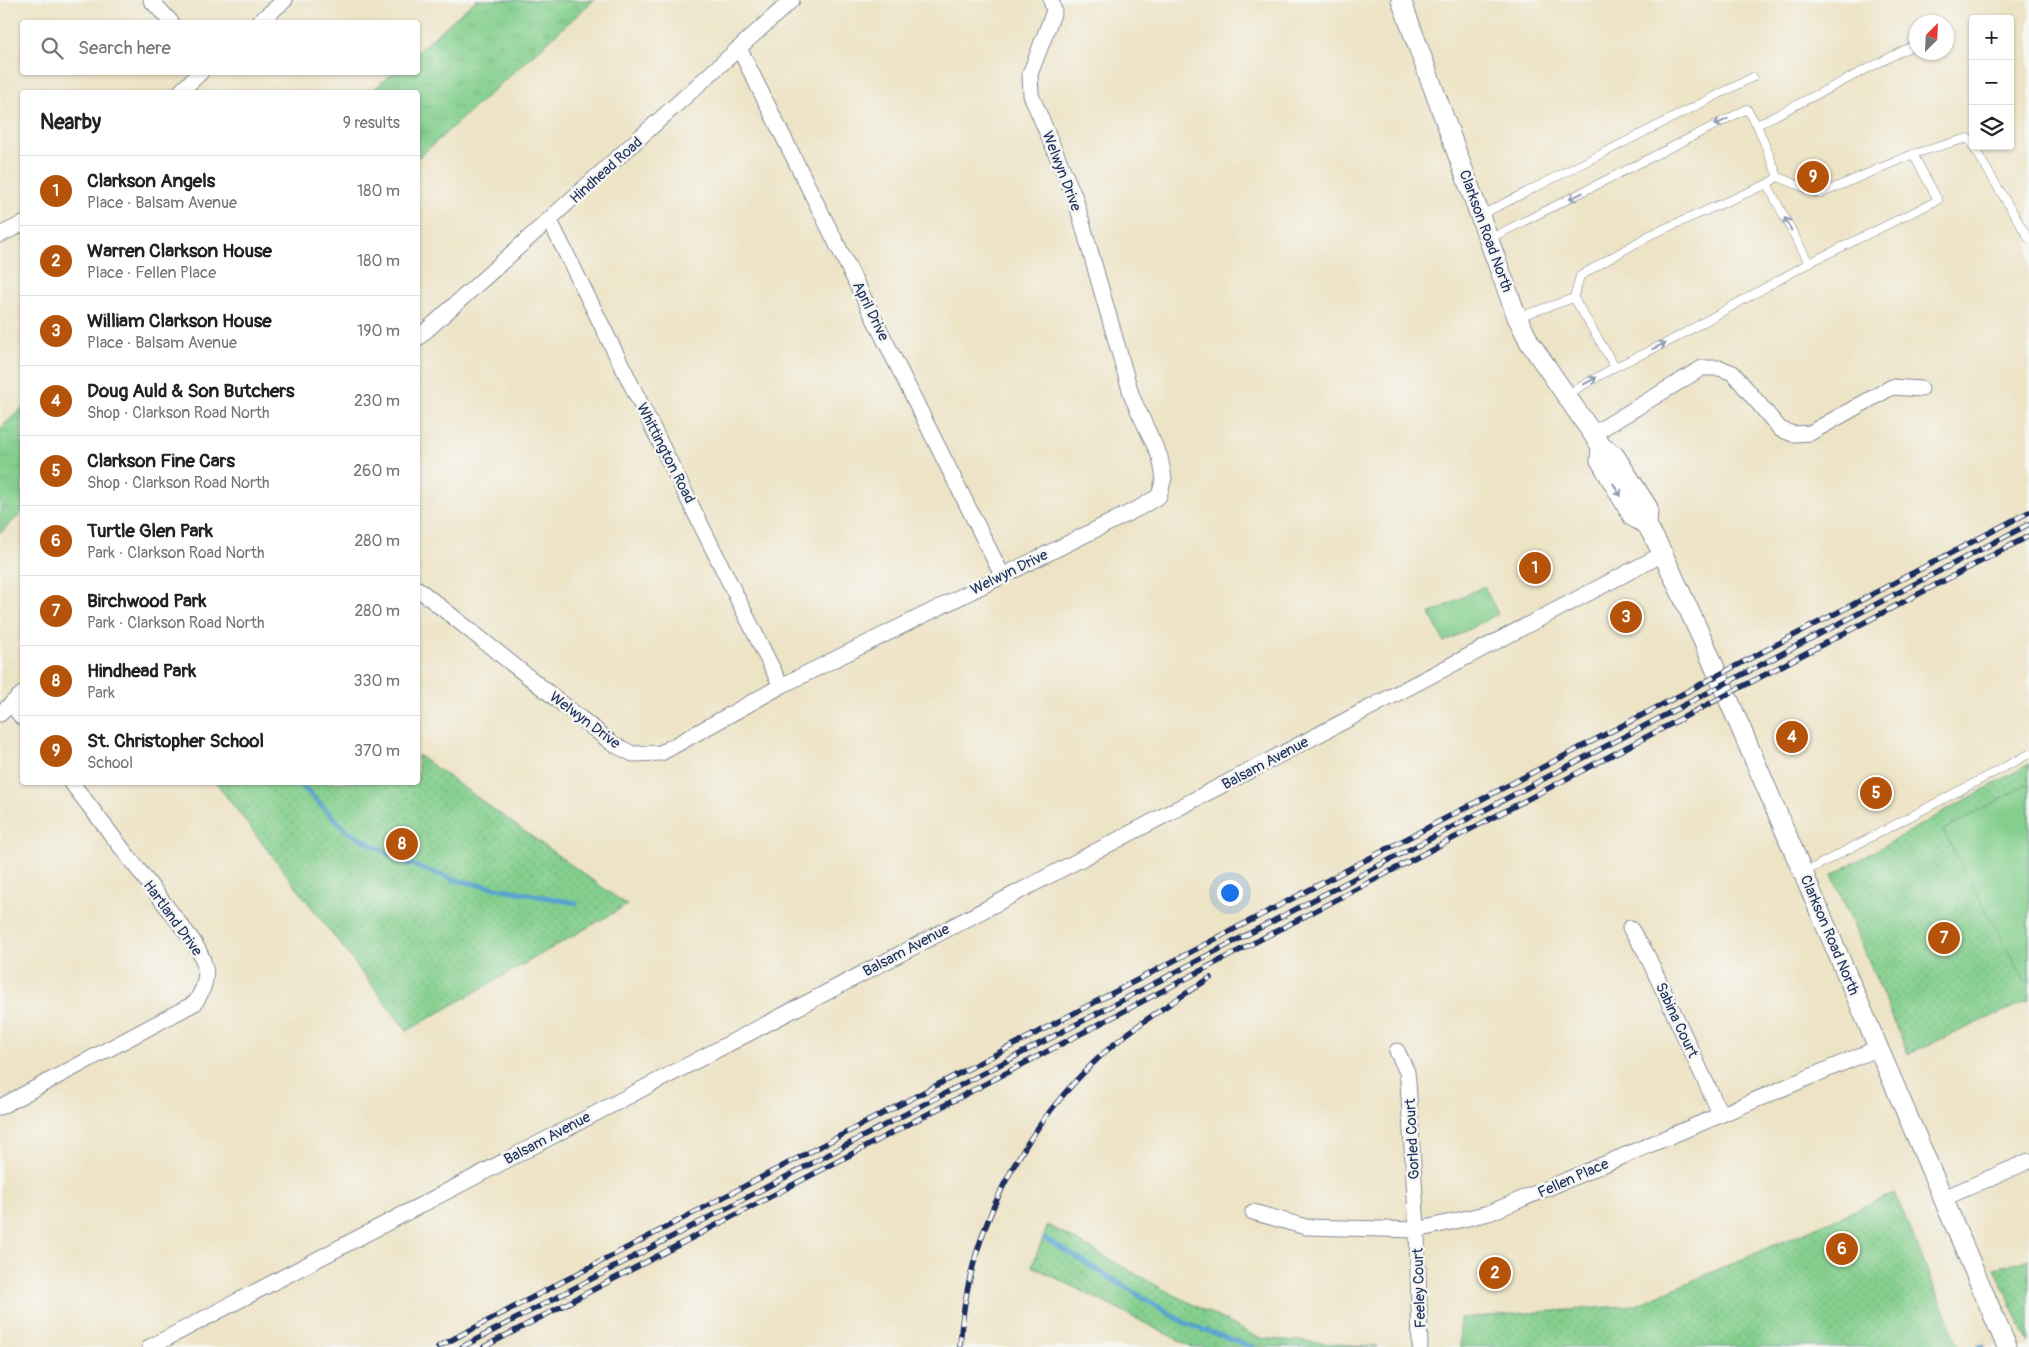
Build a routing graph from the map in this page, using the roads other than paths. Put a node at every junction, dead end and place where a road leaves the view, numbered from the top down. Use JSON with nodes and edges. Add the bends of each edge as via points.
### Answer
{"nodes":[{"id":1,"x":151,"y":0,"type":"edge"},
{"id":2,"x":285,"y":0,"type":"edge"},
{"id":3,"x":792,"y":0,"type":"edge"},
{"id":4,"x":1051,"y":0,"type":"edge"},
{"id":5,"x":1401,"y":0,"type":"edge"},
{"id":6,"x":169,"y":20,"type":"edge"},
{"id":7,"x":260,"y":20,"type":"edge"},
{"id":8,"x":739,"y":48,"type":"junction"},
{"id":9,"x":1909,"y":48,"type":"edge"},
{"id":10,"x":198,"y":75,"type":"edge"},
{"id":11,"x":1753,"y":77,"type":"dead end"},
{"id":12,"x":182,"y":90,"type":"edge"},
{"id":13,"x":1757,"y":125,"type":"junction"},
{"id":14,"x":1969,"y":140,"type":"edge"},
{"id":15,"x":1975,"y":150,"type":"edge"},
{"id":16,"x":1913,"y":154,"type":"junction"},
{"id":17,"x":1778,"y":177,"type":"junction"},
{"id":18,"x":1767,"y":184,"type":"junction"},
{"id":19,"x":1481,"y":215,"type":"junction"},
{"id":20,"x":550,"y":221,"type":"junction"},
{"id":21,"x":20,"y":225,"type":"edge"},
{"id":22,"x":0,"y":235,"type":"edge"},
{"id":23,"x":1490,"y":239,"type":"junction"},
{"id":24,"x":2029,"y":239,"type":"edge"},
{"id":25,"x":1809,"y":263,"type":"junction"},
{"id":26,"x":1574,"y":298,"type":"junction"},
{"id":27,"x":1517,"y":317,"type":"junction"},
{"id":28,"x":420,"y":336,"type":"edge"},
{"id":29,"x":1615,"y":367,"type":"junction"},
{"id":30,"x":1921,"y":389,"type":"dead end"},
{"id":31,"x":1566,"y":395,"type":"junction"},
{"id":32,"x":1597,"y":440,"type":"junction"},
{"id":33,"x":1664,"y":554,"type":"junction"},
{"id":34,"x":1002,"y":575,"type":"junction"},
{"id":35,"x":420,"y":591,"type":"edge"},
{"id":36,"x":781,"y":686,"type":"junction"},
{"id":37,"x":17,"y":699,"type":"edge"},
{"id":38,"x":0,"y":714,"type":"edge"},
{"id":39,"x":2029,"y":754,"type":"edge"},
{"id":40,"x":73,"y":785,"type":"edge"},
{"id":41,"x":1803,"y":873,"type":"junction"},
{"id":42,"x":1630,"y":928,"type":"dead end"},
{"id":43,"x":1878,"y":1048,"type":"junction"},
{"id":44,"x":1397,"y":1051,"type":"dead end"},
{"id":45,"x":0,"y":1106,"type":"edge"},
{"id":46,"x":1720,"y":1113,"type":"junction"},
{"id":47,"x":2029,"y":1161,"type":"edge"},
{"id":48,"x":1944,"y":1198,"type":"junction"},
{"id":49,"x":1253,"y":1212,"type":"dead end"},
{"id":50,"x":1417,"y":1230,"type":"junction"},
{"id":51,"x":150,"y":1347,"type":"edge"},
{"id":52,"x":1420,"y":1347,"type":"edge"},
{"id":53,"x":2008,"y":1347,"type":"edge"}],
"edges":[{"from":1,"to":6,"type":"street"},
{"from":2,"to":7,"type":"street"},
{"from":3,"to":8,"type":"street","name":"Hindhead Road"},
{"from":4,"to":34,"type":"street","name":"Welwyn Drive","via":[[1054,11],[1030,74],[1031,95],[1075,198],[1132,397],[1160,457],[1164,478],[1159,496],[1139,508]]},
{"from":5,"to":19,"type":"street","name":"Clarkson Road North"},
{"from":8,"to":20,"type":"street","name":"Hindhead Road"},
{"from":8,"to":34,"type":"street","name":"April Drive"},
{"from":9,"to":13,"type":"lane"},
{"from":10,"to":12,"type":"street"},
{"from":11,"to":19,"type":"lane"},
{"from":13,"to":17,"type":"lane"},
{"from":13,"to":23,"type":"lane","one_way":true,"via":[[1748,109]]},
{"from":14,"to":16,"type":"lane"},
{"from":15,"to":24,"type":"lane"},
{"from":16,"to":17,"type":"lane","via":[[1820,194]]},
{"from":16,"to":25,"type":"lane","via":[[1938,200]]},
{"from":17,"to":18,"type":"lane"},
{"from":25,"to":18,"type":"lane","one_way":true},
{"from":18,"to":26,"type":"lane","via":[[1650,235],[1580,276]]},
{"from":19,"to":23,"type":"street","name":"Clarkson Road North"},
{"from":20,"to":28,"type":"street","name":"Hindhead Road"},
{"from":20,"to":36,"type":"street","name":"Whittington Road"},
{"from":21,"to":22,"type":"street"},
{"from":23,"to":27,"type":"street","name":"Clarkson Road North"},
{"from":29,"to":25,"type":"lane","one_way":true,"via":[[1670,341]]},
{"from":26,"to":27,"type":"lane"},
{"from":26,"to":29,"type":"lane"},
{"from":27,"to":31,"type":"street","name":"Clarkson Road North","via":[[1530,343]]},
{"from":31,"to":29,"type":"lane","one_way":true},
{"from":30,"to":32,"type":"street","via":[[1892,387],[1810,433],[1793,434],[1780,429],[1733,374],[1720,368],[1702,368]]},
{"from":31,"to":32,"type":"street","name":"Clarkson Road North"},
{"from":32,"to":33,"type":"street","name":"Clarkson Road North","via":[[1600,460],[1633,517],[1647,526]]},
{"from":33,"to":41,"type":"street","name":"Clarkson Road North"},
{"from":33,"to":51,"type":"street","name":"Balsam Avenue"},
{"from":34,"to":36,"type":"street","name":"Welwyn Drive"},
{"from":35,"to":36,"type":"street","name":"Welwyn Drive","via":[[612,744],[633,754],[661,753]]},
{"from":37,"to":38,"type":"street"},
{"from":39,"to":41,"type":"lane"},
{"from":40,"to":45,"type":"street","name":"Hartland Drive","via":[[203,956],[206,972],[204,990],[195,1003]]},
{"from":41,"to":43,"type":"street","name":"Clarkson Road North"},
{"from":42,"to":46,"type":"street","name":"Sabina Court","via":[[1653,967]]},
{"from":43,"to":46,"type":"street","name":"Fellen Place"},
{"from":43,"to":48,"type":"street","name":"Clarkson Road North"},
{"from":44,"to":50,"type":"street","name":"Gorled Court","via":[[1405,1065],[1408,1081]]},
{"from":46,"to":50,"type":"street","name":"Fellen Place","via":[[1489,1213]]},
{"from":47,"to":48,"type":"street"},
{"from":48,"to":53,"type":"street","name":"Clarkson Road North"},
{"from":49,"to":50,"type":"street","name":"Fellen Place","via":[[1306,1227]]},
{"from":50,"to":52,"type":"street","name":"Feeley Court"}]}
